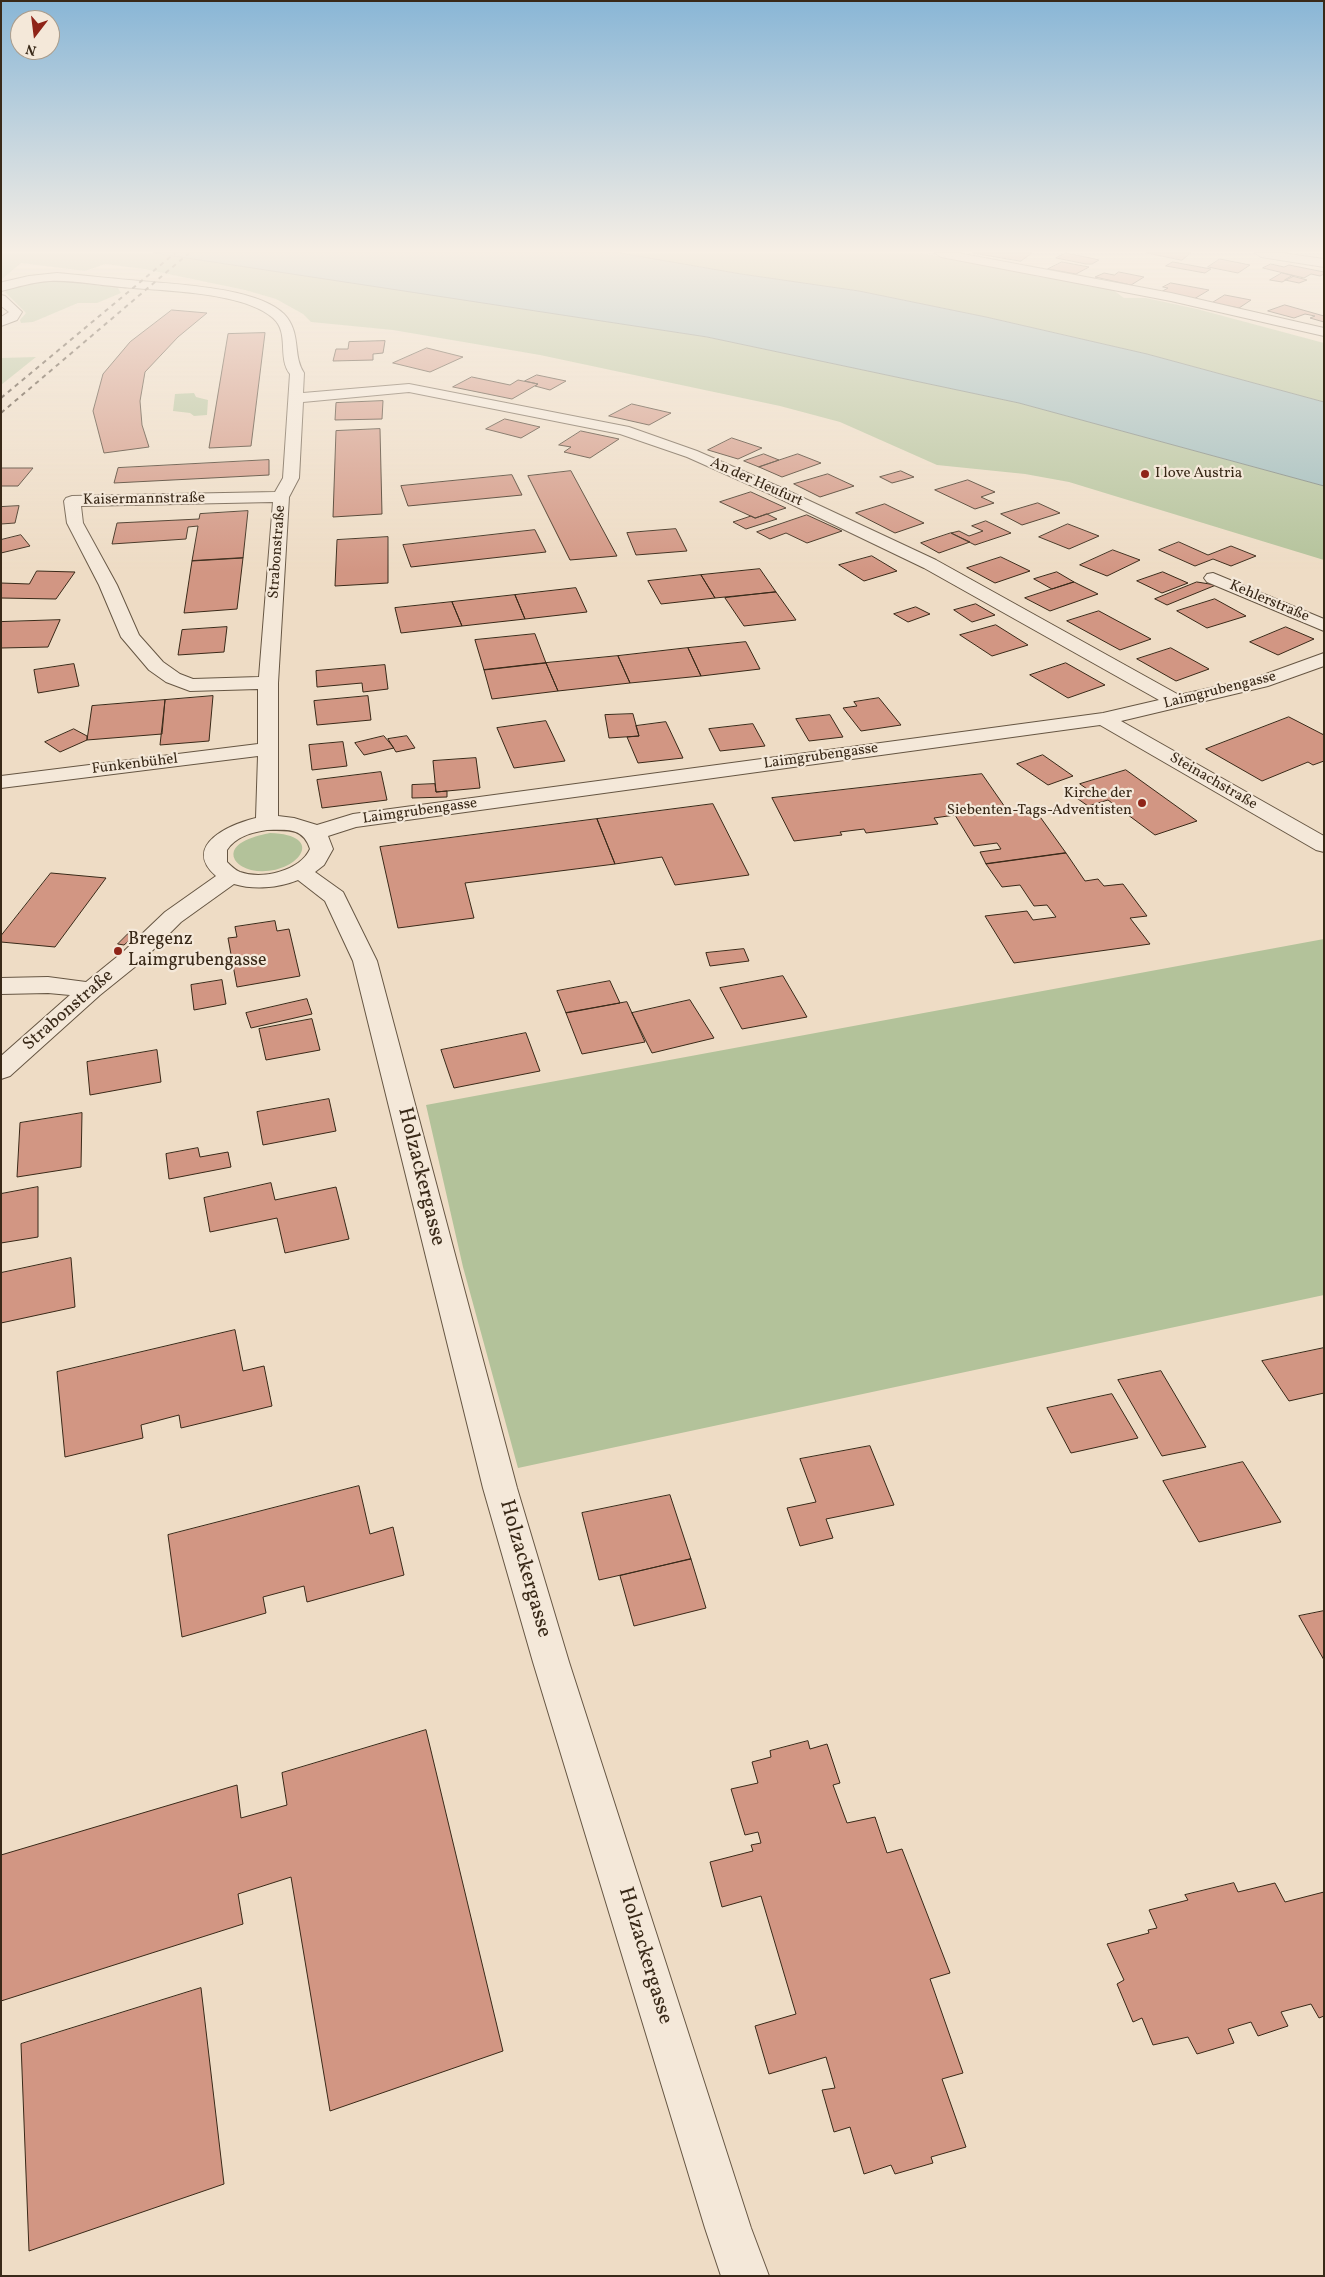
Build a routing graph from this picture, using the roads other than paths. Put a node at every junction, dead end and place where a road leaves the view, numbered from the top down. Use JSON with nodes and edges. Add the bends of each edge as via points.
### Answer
{"nodes":[{"id":1,"x":291,"y":359,"type":"edge"},
{"id":2,"x":296,"y":398,"type":"junction"},
{"id":3,"x":281,"y":497,"type":"junction"},
{"id":4,"x":1213,"y":578,"type":"dead end"},
{"id":5,"x":1324,"y":626,"type":"edge"},
{"id":6,"x":1324,"y":659,"type":"edge"},
{"id":7,"x":268,"y":683,"type":"junction"},
{"id":8,"x":1177,"y":702,"type":"junction"},
{"id":9,"x":1103,"y":719,"type":"junction"},
{"id":10,"x":268,"y":749,"type":"junction"},
{"id":11,"x":1,"y":782,"type":"edge"},
{"id":12,"x":267,"y":823,"type":"junction"},
{"id":13,"x":314,"y":832,"type":"junction"},
{"id":14,"x":1324,"y":845,"type":"edge"},
{"id":15,"x":301,"y":872,"type":"junction"},
{"id":16,"x":230,"y":876,"type":"junction"},
{"id":17,"x":1,"y":986,"type":"edge"},
{"id":18,"x":91,"y":990,"type":"junction"},
{"id":19,"x":1,"y":1070,"type":"edge"},
{"id":20,"x":745,"y":2276,"type":"edge"}],
"edges":[{"from":1,"to":2,"type":"street","name":"Strabonstraße","via":[[291,366],[297,373]]},
{"from":2,"to":3,"type":"street","name":"Strabonstraße","via":[[291,478]]},
{"from":2,"to":8,"type":"street","name":"An der Heufurt","via":[[408,388],[624,430],[692,454],[930,564]]},
{"from":3,"to":7,"type":"street","name":"Strabonstraße"},
{"from":3,"to":7,"type":"street","name":"Kaisermannstraße","via":[[72,501],[75,523],[108,585],[130,637],[156,666],[190,685]]},
{"from":4,"to":5,"type":"street","name":"Kehlerstraße"},
{"from":6,"to":8,"type":"street","name":"Laimgrubengasse","via":[[1261,682]]},
{"from":7,"to":10,"type":"street","name":"Strabonstraße"},
{"from":8,"to":9,"type":"street","name":"Laimgrubengasse"},
{"from":9,"to":13,"type":"street","name":"Laimgrubengasse","via":[[353,821]]},
{"from":9,"to":14,"type":"street","name":"Steinachstraße"},
{"from":10,"to":11,"type":"street","name":"Funkenbühel"},
{"from":10,"to":12,"type":"street","name":"Strabonstraße"},
{"from":12,"to":13,"type":"street","via":[[294,824]]},
{"from":12,"to":16,"type":"street","via":[[240,830],[220,843],[215,861]]},
{"from":13,"to":15,"type":"street","via":[[322,848],[312,865]]},
{"from":15,"to":16,"type":"street","via":[[287,878],[256,882]]},
{"from":15,"to":20,"type":"street","name":"Holzackergasse","via":[[335,897],[365,962],[500,1488],[557,1681]]},
{"from":16,"to":18,"type":"street","name":"Strabonstraße","via":[[174,917]]},
{"from":17,"to":18,"type":"street","via":[[48,985]]},
{"from":18,"to":19,"type":"street","name":"Strabonstraße"}]}
